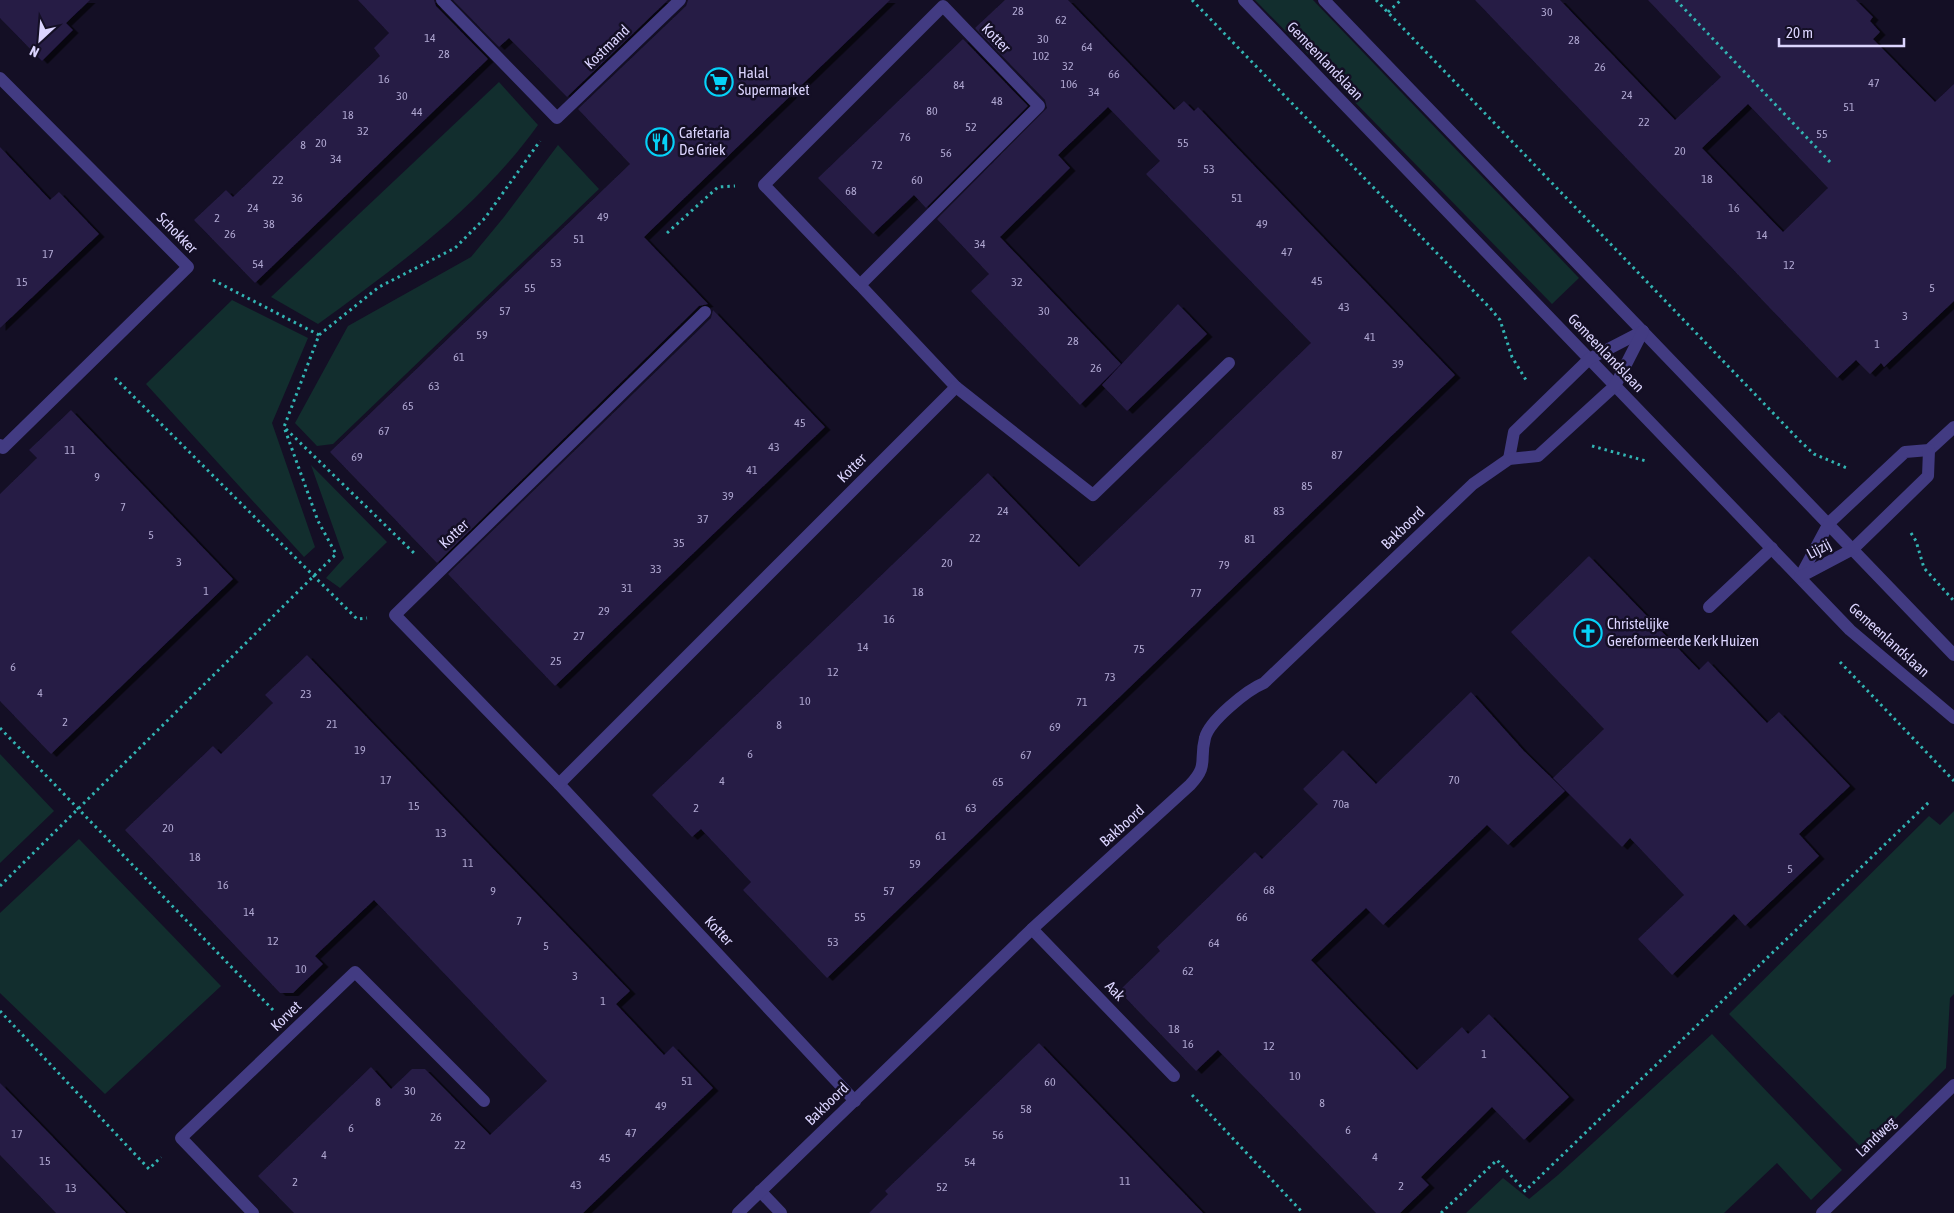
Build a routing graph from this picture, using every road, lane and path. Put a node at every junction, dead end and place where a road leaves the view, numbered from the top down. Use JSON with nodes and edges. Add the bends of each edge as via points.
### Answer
{"nodes":[{"id":1,"x":442,"y":0,"type":"edge"},
{"id":2,"x":680,"y":0,"type":"edge"},
{"id":3,"x":1192,"y":0,"type":"edge"},
{"id":4,"x":1244,"y":0,"type":"edge"},
{"id":5,"x":1324,"y":0,"type":"edge"},
{"id":6,"x":1376,"y":0,"type":"edge"},
{"id":7,"x":1401,"y":0,"type":"edge"},
{"id":8,"x":1676,"y":0,"type":"edge"},
{"id":9,"x":1388,"y":12,"type":"junction"},
{"id":10,"x":0,"y":78,"type":"edge"},
{"id":11,"x":557,"y":118,"type":"junction"},
{"id":12,"x":1831,"y":163,"type":"dead end"},
{"id":13,"x":764,"y":185,"type":"junction"},
{"id":14,"x":667,"y":233,"type":"dead end"},
{"id":15,"x":188,"y":267,"type":"junction"},
{"id":16,"x":860,"y":285,"type":"junction"},
{"id":17,"x":705,"y":312,"type":"dead end"},
{"id":18,"x":1643,"y":331,"type":"junction"},
{"id":19,"x":318,"y":334,"type":"junction"},
{"id":20,"x":95,"y":358,"type":"junction"},
{"id":21,"x":1589,"y":359,"type":"junction"},
{"id":22,"x":1229,"y":363,"type":"dead end"},
{"id":23,"x":1529,"y":384,"type":"dead end"},
{"id":24,"x":1615,"y":386,"type":"junction"},
{"id":25,"x":956,"y":387,"type":"junction"},
{"id":26,"x":1954,"y":427,"type":"edge"},
{"id":27,"x":284,"y":428,"type":"junction"},
{"id":28,"x":0,"y":445,"type":"edge"},
{"id":29,"x":1929,"y":450,"type":"junction"},
{"id":30,"x":1509,"y":459,"type":"junction"},
{"id":31,"x":1854,"y":473,"type":"dead end"},
{"id":32,"x":1829,"y":523,"type":"junction"},
{"id":33,"x":1906,"y":528,"type":"dead end"},
{"id":34,"x":1772,"y":548,"type":"junction"},
{"id":35,"x":1853,"y":549,"type":"junction"},
{"id":36,"x":436,"y":574,"type":"junction"},
{"id":37,"x":312,"y":576,"type":"junction"},
{"id":38,"x":1800,"y":577,"type":"junction"},
{"id":39,"x":1954,"y":601,"type":"edge"},
{"id":40,"x":1709,"y":607,"type":"dead end"},
{"id":41,"x":395,"y":615,"type":"junction"},
{"id":42,"x":1954,"y":655,"type":"edge"},
{"id":43,"x":1954,"y":718,"type":"edge"},
{"id":44,"x":0,"y":728,"type":"edge"},
{"id":45,"x":559,"y":784,"type":"junction"},
{"id":46,"x":1930,"y":801,"type":"dead end"},
{"id":47,"x":78,"y":808,"type":"junction"},
{"id":48,"x":0,"y":886,"type":"edge"},
{"id":49,"x":1032,"y":929,"type":"junction"},
{"id":50,"x":0,"y":1011,"type":"edge"},
{"id":51,"x":294,"y":1031,"type":"junction"},
{"id":52,"x":1174,"y":1076,"type":"joint"},
{"id":53,"x":1954,"y":1085,"type":"edge"},
{"id":54,"x":854,"y":1100,"type":"junction"},
{"id":55,"x":484,"y":1101,"type":"dead end"},
{"id":56,"x":181,"y":1138,"type":"junction"},
{"id":57,"x":760,"y":1191,"type":"junction"},
{"id":58,"x":253,"y":1213,"type":"edge"},
{"id":59,"x":738,"y":1213,"type":"edge"},
{"id":60,"x":781,"y":1213,"type":"edge"},
{"id":61,"x":1303,"y":1213,"type":"edge"},
{"id":62,"x":1441,"y":1213,"type":"edge"},
{"id":63,"x":1822,"y":1213,"type":"edge"}],
"edges":[{"from":1,"to":11,"type":"street"},
{"from":2,"to":11,"type":"street","name":"Kostmand"},
{"from":3,"to":23,"type":"path","via":[[1490,308],[1500,320],[1512,357]]},
{"from":4,"to":21,"type":"street","name":"Gemeenlandslaan"},
{"from":5,"to":18,"type":"street"},
{"from":6,"to":9,"type":"path"},
{"from":7,"to":9,"type":"path"},
{"from":8,"to":12,"type":"path"},
{"from":9,"to":31,"type":"path","via":[[1804,446]]},
{"from":10,"to":15,"type":"street","name":"Schokker"},
{"from":11,"to":19,"type":"path","via":[[485,218],[455,248],[379,287]]},
{"from":13,"to":14,"type":"path","via":[[718,187]]},
{"from":13,"to":16,"type":"street"},
{"from":13,"to":16,"type":"street","name":"Kotter","via":[[943,6],[1039,106]]},
{"from":15,"to":19,"type":"path"},
{"from":15,"to":20,"type":"street","name":"Schokker"},
{"from":16,"to":25,"type":"street"},
{"from":17,"to":36,"type":"street","name":"Kotter"},
{"from":18,"to":21,"type":"street"},
{"from":18,"to":24,"type":"street","name":"Bakboord"},
{"from":18,"to":32,"type":"street"},
{"from":19,"to":27,"type":"path"},
{"from":20,"to":28,"type":"street","name":"Schokker","via":[[3,448]]},
{"from":20,"to":37,"type":"path"},
{"from":21,"to":24,"type":"street","name":"Gemeenlandslaan"},
{"from":21,"to":30,"type":"street","via":[[1514,432]]},
{"from":22,"to":25,"type":"street","via":[[1093,495]]},
{"from":24,"to":30,"type":"street","name":"Bakboord","via":[[1538,456]]},
{"from":24,"to":34,"type":"street","name":"Gemeenlandslaan"},
{"from":25,"to":45,"type":"street","name":"Kotter"},
{"from":26,"to":29,"type":"street"},
{"from":27,"to":36,"type":"path"},
{"from":27,"to":37,"type":"path","via":[[318,521],[336,554]]},
{"from":29,"to":32,"type":"street","name":"Lijzij","via":[[1905,452]]},
{"from":29,"to":35,"type":"street","name":"Lijzij","via":[[1928,476]]},
{"from":30,"to":49,"type":"street","name":"Bakboord","via":[[1473,484],[1264,684],[1250,688],[1212,725],[1205,737],[1202,770],[1195,780]]},
{"from":32,"to":35,"type":"street"},
{"from":32,"to":38,"type":"street","name":"Lijzij"},
{"from":33,"to":39,"type":"path","via":[[1916,541],[1924,568]]},
{"from":34,"to":38,"type":"street","name":"Gemeenlandslaan"},
{"from":34,"to":40,"type":"street"},
{"from":35,"to":38,"type":"street","name":"Lijzij"},
{"from":35,"to":42,"type":"street"},
{"from":36,"to":41,"type":"street","name":"Kotter"},
{"from":37,"to":41,"type":"path","via":[[357,619]]},
{"from":37,"to":47,"type":"path"},
{"from":38,"to":43,"type":"street","name":"Gemeenlandslaan","via":[[1862,642]]},
{"from":41,"to":45,"type":"street","name":"Kotter"},
{"from":44,"to":47,"type":"path"},
{"from":45,"to":54,"type":"street","name":"Kotter"},
{"from":46,"to":62,"type":"path","via":[[1525,1191],[1497,1160]]},
{"from":47,"to":48,"type":"path"},
{"from":47,"to":51,"type":"path"},
{"from":49,"to":52,"type":"street","name":"Aak"},
{"from":49,"to":54,"type":"street","name":"Bakboord"},
{"from":50,"to":56,"type":"path","via":[[148,1169]]},
{"from":51,"to":55,"type":"street","name":"Korvet","via":[[355,972]]},
{"from":51,"to":56,"type":"street","name":"Korvet"},
{"from":52,"to":61,"type":"path"},
{"from":53,"to":63,"type":"street","name":"Landweg"},
{"from":54,"to":57,"type":"street","name":"Bakboord"},
{"from":56,"to":58,"type":"street"},
{"from":57,"to":59,"type":"street","name":"Bakboord"},
{"from":57,"to":60,"type":"street"}]}
